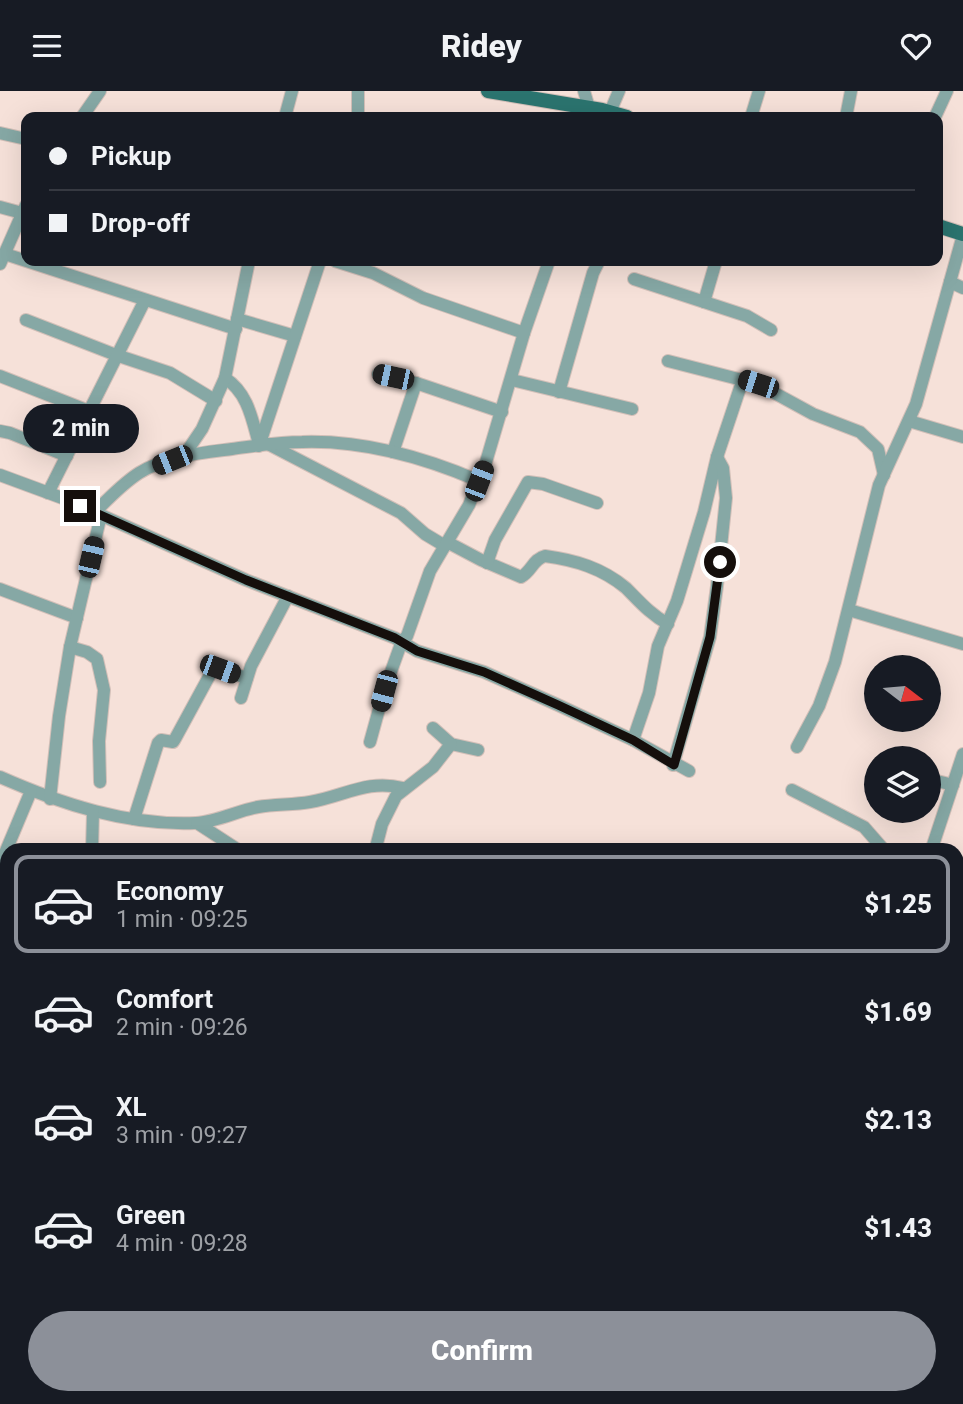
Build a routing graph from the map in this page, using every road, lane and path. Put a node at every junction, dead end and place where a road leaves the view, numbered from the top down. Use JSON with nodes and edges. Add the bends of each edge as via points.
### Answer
{"nodes":[{"id":1,"x":100,"y":91,"type":"edge"},
{"id":2,"x":292,"y":91,"type":"edge"},
{"id":3,"x":358,"y":91,"type":"edge"},
{"id":4,"x":488,"y":91,"type":"edge"},
{"id":5,"x":584,"y":91,"type":"edge"},
{"id":6,"x":619,"y":91,"type":"edge"},
{"id":7,"x":759,"y":91,"type":"edge"},
{"id":8,"x":851,"y":91,"type":"edge"},
{"id":9,"x":947,"y":91,"type":"edge"},
{"id":10,"x":85,"y":112,"type":"edge"},
{"id":11,"x":286,"y":112,"type":"edge"},
{"id":12,"x":358,"y":112,"type":"edge"},
{"id":13,"x":600,"y":112,"type":"edge"},
{"id":14,"x":753,"y":112,"type":"edge"},
{"id":15,"x":847,"y":112,"type":"edge"},
{"id":16,"x":937,"y":112,"type":"edge"},
{"id":17,"x":0,"y":133,"type":"edge"},
{"id":18,"x":21,"y":138,"type":"edge"},
{"id":19,"x":0,"y":207,"type":"edge"},
{"id":20,"x":21,"y":209,"type":"edge"},
{"id":21,"x":21,"y":216,"type":"edge"},
{"id":22,"x":943,"y":228,"type":"edge"},
{"id":23,"x":963,"y":234,"type":"edge"},
{"id":24,"x":2,"y":259,"type":"edge"},
{"id":25,"x":21,"y":264,"type":"edge"},
{"id":26,"x":26,"y":266,"type":"edge"},
{"id":27,"x":248,"y":266,"type":"edge"},
{"id":28,"x":318,"y":266,"type":"edge"},
{"id":29,"x":350,"y":266,"type":"edge"},
{"id":30,"x":547,"y":266,"type":"edge"},
{"id":31,"x":596,"y":266,"type":"edge"},
{"id":32,"x":715,"y":266,"type":"edge"},
{"id":33,"x":634,"y":279,"type":"dead end"},
{"id":34,"x":950,"y":282,"type":"junction"},
{"id":35,"x":963,"y":288,"type":"edge"},
{"id":36,"x":145,"y":300,"type":"junction"},
{"id":37,"x":704,"y":302,"type":"junction"},
{"id":38,"x":26,"y":320,"type":"dead end"},
{"id":39,"x":236,"y":324,"type":"junction"},
{"id":40,"x":771,"y":330,"type":"dead end"},
{"id":41,"x":524,"y":333,"type":"junction"},
{"id":42,"x":295,"y":336,"type":"junction"},
{"id":43,"x":116,"y":355,"type":"junction"},
{"id":44,"x":668,"y":361,"type":"dead end"},
{"id":45,"x":378,"y":373,"type":"dead end"},
{"id":46,"x":0,"y":376,"type":"edge"},
{"id":47,"x":225,"y":378,"type":"junction"},
{"id":48,"x":743,"y":379,"type":"junction"},
{"id":49,"x":512,"y":380,"type":"junction"},
{"id":50,"x":416,"y":383,"type":"junction"},
{"id":51,"x":559,"y":392,"type":"junction"},
{"id":52,"x":216,"y":401,"type":"junction"},
{"id":53,"x":632,"y":409,"type":"dead end"},
{"id":54,"x":89,"y":411,"type":"junction"},
{"id":55,"x":502,"y":412,"type":"junction"},
{"id":56,"x":909,"y":421,"type":"junction"},
{"id":57,"x":0,"y":431,"type":"edge"},
{"id":58,"x":963,"y":437,"type":"edge"},
{"id":59,"x":264,"y":445,"type":"junction"},
{"id":60,"x":393,"y":452,"type":"junction"},
{"id":61,"x":67,"y":456,"type":"junction"},
{"id":62,"x":183,"y":457,"type":"junction"},
{"id":63,"x":717,"y":457,"type":"junction"},
{"id":64,"x":884,"y":475,"type":"junction"},
{"id":65,"x":1,"y":477,"type":"edge"},
{"id":66,"x":479,"y":481,"type":"junction"},
{"id":67,"x":48,"y":493,"type":"junction"},
{"id":68,"x":597,"y":503,"type":"dead end"},
{"id":69,"x":98,"y":514,"type":"junction"},
{"id":70,"x":446,"y":544,"type":"junction"},
{"id":71,"x":487,"y":563,"type":"junction"},
{"id":72,"x":0,"y":589,"type":"edge"},
{"id":73,"x":288,"y":596,"type":"junction"},
{"id":74,"x":849,"y":610,"type":"junction"},
{"id":75,"x":77,"y":618,"type":"junction"},
{"id":76,"x":668,"y":624,"type":"junction"},
{"id":77,"x":402,"y":641,"type":"junction"},
{"id":78,"x":963,"y":644,"type":"edge"},
{"id":79,"x":70,"y":647,"type":"junction"},
{"id":80,"x":247,"y":678,"type":"junction"},
{"id":81,"x":241,"y":698,"type":"dead end"},
{"id":82,"x":433,"y":728,"type":"dead end"},
{"id":83,"x":633,"y":740,"type":"junction"},
{"id":84,"x":370,"y":742,"type":"dead end"},
{"id":85,"x":451,"y":744,"type":"junction"},
{"id":86,"x":797,"y":747,"type":"dead end"},
{"id":87,"x":478,"y":750,"type":"dead end"},
{"id":88,"x":963,"y":754,"type":"edge"},
{"id":89,"x":674,"y":765,"type":"junction"},
{"id":90,"x":689,"y":771,"type":"dead end"},
{"id":91,"x":0,"y":777,"type":"edge"},
{"id":92,"x":100,"y":782,"type":"dead end"},
{"id":93,"x":941,"y":782,"type":"edge"},
{"id":94,"x":953,"y":785,"type":"junction"},
{"id":95,"x":403,"y":788,"type":"junction"},
{"id":96,"x":792,"y":790,"type":"dead end"},
{"id":97,"x":31,"y":791,"type":"junction"},
{"id":98,"x":50,"y":799,"type":"junction"},
{"id":99,"x":93,"y":811,"type":"junction"},
{"id":100,"x":134,"y":819,"type":"junction"},
{"id":101,"x":197,"y":823,"type":"junction"},
{"id":102,"x":9,"y":843,"type":"edge"},
{"id":103,"x":92,"y":843,"type":"edge"},
{"id":104,"x":228,"y":843,"type":"edge"},
{"id":105,"x":377,"y":843,"type":"edge"},
{"id":106,"x":878,"y":843,"type":"edge"},
{"id":107,"x":934,"y":843,"type":"edge"}],
"edges":[{"from":1,"to":10,"type":"street"},
{"from":2,"to":11,"type":"street"},
{"from":3,"to":12,"type":"street"},
{"from":4,"to":13,"type":"main road"},
{"from":5,"to":13,"type":"street"},
{"from":6,"to":13,"type":"street"},
{"from":7,"to":14,"type":"street"},
{"from":8,"to":15,"type":"street"},
{"from":9,"to":16,"type":"street"},
{"from":17,"to":18,"type":"street"},
{"from":19,"to":20,"type":"street"},
{"from":21,"to":24,"type":"street"},
{"from":22,"to":23,"type":"main road"},
{"from":23,"to":34,"type":"street"},
{"from":24,"to":25,"type":"street"},
{"from":26,"to":36,"type":"street"},
{"from":27,"to":39,"type":"street"},
{"from":28,"to":42,"type":"street"},
{"from":29,"to":41,"type":"street","via":[[423,298]]},
{"from":30,"to":41,"type":"street"},
{"from":31,"to":51,"type":"street"},
{"from":32,"to":37,"type":"street"},
{"from":33,"to":37,"type":"street"},
{"from":34,"to":35,"type":"street"},
{"from":34,"to":56,"type":"street"},
{"from":36,"to":39,"type":"street"},
{"from":36,"to":43,"type":"street"},
{"from":37,"to":40,"type":"street","via":[[747,316]]},
{"from":38,"to":43,"type":"street"},
{"from":39,"to":42,"type":"street"},
{"from":39,"to":47,"type":"street"},
{"from":41,"to":49,"type":"street"},
{"from":42,"to":59,"type":"street"},
{"from":43,"to":52,"type":"street","via":[[170,373]]},
{"from":43,"to":54,"type":"street"},
{"from":44,"to":48,"type":"street"},
{"from":45,"to":50,"type":"street"},
{"from":46,"to":54,"type":"street"},
{"from":47,"to":52,"type":"street"},
{"from":47,"to":59,"type":"street","via":[[243,395]]},
{"from":48,"to":63,"type":"street"},
{"from":48,"to":64,"type":"street","via":[[860,432],[878,449]]},
{"from":49,"to":51,"type":"street"},
{"from":49,"to":55,"type":"street"},
{"from":50,"to":55,"type":"street"},
{"from":50,"to":60,"type":"street"},
{"from":51,"to":53,"type":"street"},
{"from":52,"to":62,"type":"street"},
{"from":54,"to":61,"type":"street"},
{"from":55,"to":66,"type":"street"},
{"from":56,"to":58,"type":"street"},
{"from":56,"to":64,"type":"street"},
{"from":57,"to":61,"type":"street"},
{"from":59,"to":60,"type":"street","via":[[323,442]]},
{"from":59,"to":62,"type":"street"},
{"from":59,"to":70,"type":"street","via":[[401,513],[425,534]]},
{"from":60,"to":66,"type":"street","via":[[441,464]]},
{"from":61,"to":67,"type":"street"},
{"from":62,"to":69,"type":"street","via":[[140,472],[116,491]]},
{"from":63,"to":76,"type":"street"},
{"from":63,"to":89,"type":"street","via":[[723,468],[726,498],[718,586],[710,637]]},
{"from":64,"to":74,"type":"street"},
{"from":65,"to":67,"type":"street"},
{"from":66,"to":70,"type":"street"},
{"from":67,"to":69,"type":"street"},
{"from":68,"to":71,"type":"street","via":[[528,482]]},
{"from":69,"to":73,"type":"street"},
{"from":69,"to":75,"type":"street"},
{"from":70,"to":71,"type":"street"},
{"from":70,"to":77,"type":"street"},
{"from":71,"to":76,"type":"street","via":[[521,577],[545,556],[583,563],[613,578]]},
{"from":72,"to":75,"type":"street"},
{"from":73,"to":77,"type":"street"},
{"from":73,"to":80,"type":"street"},
{"from":74,"to":78,"type":"street"},
{"from":74,"to":86,"type":"street","via":[[819,706]]},
{"from":75,"to":79,"type":"street"},
{"from":76,"to":83,"type":"street"},
{"from":77,"to":83,"type":"street","via":[[417,651],[484,672]]},
{"from":77,"to":84,"type":"street"},
{"from":79,"to":92,"type":"street","via":[[94,656],[104,690]]},
{"from":79,"to":98,"type":"street"},
{"from":80,"to":81,"type":"street"},
{"from":80,"to":100,"type":"street","via":[[215,668],[212,671],[173,742],[158,743]]},
{"from":82,"to":85,"type":"street"},
{"from":83,"to":89,"type":"street"},
{"from":85,"to":87,"type":"street"},
{"from":85,"to":95,"type":"street","via":[[433,767]]},
{"from":88,"to":94,"type":"street"},
{"from":89,"to":90,"type":"street"},
{"from":91,"to":97,"type":"street"},
{"from":93,"to":94,"type":"street"},
{"from":94,"to":107,"type":"street"},
{"from":95,"to":101,"type":"street","via":[[375,784],[322,800],[260,807]]},
{"from":95,"to":105,"type":"street","via":[[382,824]]},
{"from":96,"to":106,"type":"street","via":[[864,827]]},
{"from":97,"to":98,"type":"street"},
{"from":97,"to":102,"type":"street"},
{"from":98,"to":99,"type":"street"},
{"from":99,"to":100,"type":"street"},
{"from":99,"to":103,"type":"street"},
{"from":100,"to":101,"type":"street"},
{"from":101,"to":104,"type":"street"}]}
